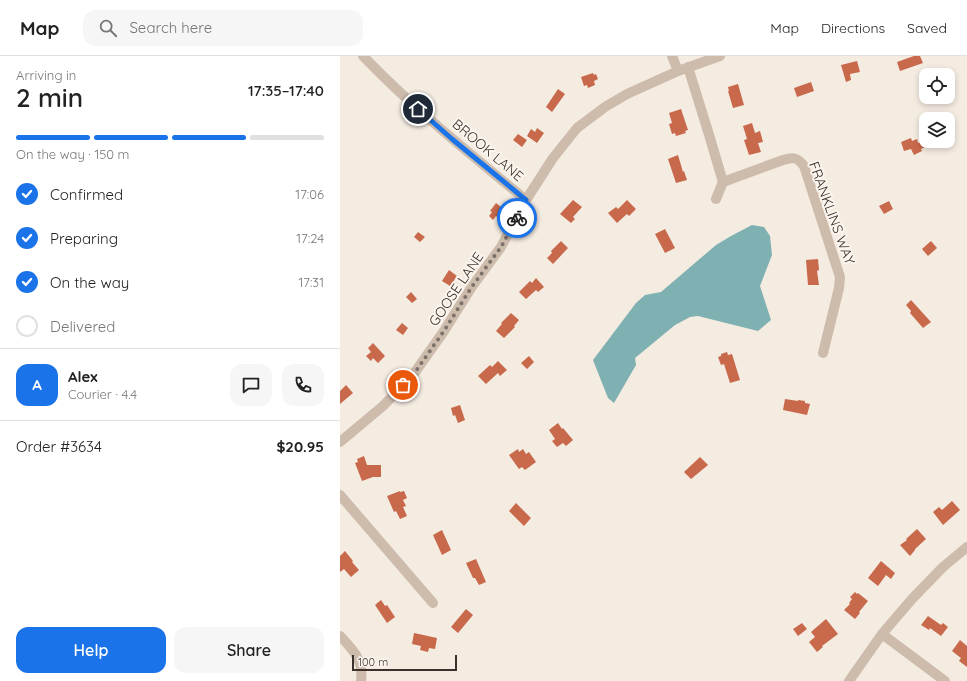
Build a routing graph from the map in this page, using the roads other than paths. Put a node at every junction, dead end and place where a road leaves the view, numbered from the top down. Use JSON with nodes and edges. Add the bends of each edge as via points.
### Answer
{"nodes":[{"id":1,"x":363,"y":56,"type":"edge"},
{"id":2,"x":672,"y":56,"type":"edge"},
{"id":3,"x":720,"y":56,"type":"edge"},
{"id":4,"x":688,"y":67,"type":"junction"},
{"id":5,"x":678,"y":71,"type":"junction"},
{"id":6,"x":723,"y":182,"type":"junction"},
{"id":7,"x":716,"y":199,"type":"dead end"},
{"id":8,"x":526,"y":200,"type":"junction"},
{"id":9,"x":823,"y":353,"type":"dead end"},
{"id":10,"x":340,"y":442,"type":"edge"},
{"id":11,"x":340,"y":495,"type":"edge"},
{"id":12,"x":967,"y":547,"type":"edge"},
{"id":13,"x":433,"y":603,"type":"dead end"},
{"id":14,"x":882,"y":634,"type":"junction"},
{"id":15,"x":340,"y":636,"type":"edge"},
{"id":16,"x":361,"y":681,"type":"edge"},
{"id":17,"x":849,"y":681,"type":"edge"},
{"id":18,"x":944,"y":681,"type":"edge"}],
"edges":[{"from":1,"to":8,"type":"street","name":"BROOK LANE","via":[[452,139]]},
{"from":2,"to":5,"type":"street"},
{"from":3,"to":4,"type":"street","name":"GOOSE LANE"},
{"from":4,"to":5,"type":"street","name":"GOOSE LANE"},
{"from":4,"to":6,"type":"street"},
{"from":5,"to":8,"type":"street","name":"GOOSE LANE","via":[[627,94],[577,128],[553,158]]},
{"from":6,"to":7,"type":"street"},
{"from":6,"to":9,"type":"street","name":"FRANKLINS WAY","via":[[792,157],[804,166],[840,277]]},
{"from":8,"to":10,"type":"street","name":"GOOSE LANE","via":[[501,247],[413,375],[383,406]]},
{"from":11,"to":13,"type":"street"},
{"from":12,"to":14,"type":"street","via":[[943,567]]},
{"from":14,"to":17,"type":"street"},
{"from":14,"to":18,"type":"street"},
{"from":15,"to":16,"type":"street","via":[[360,661]]}]}
